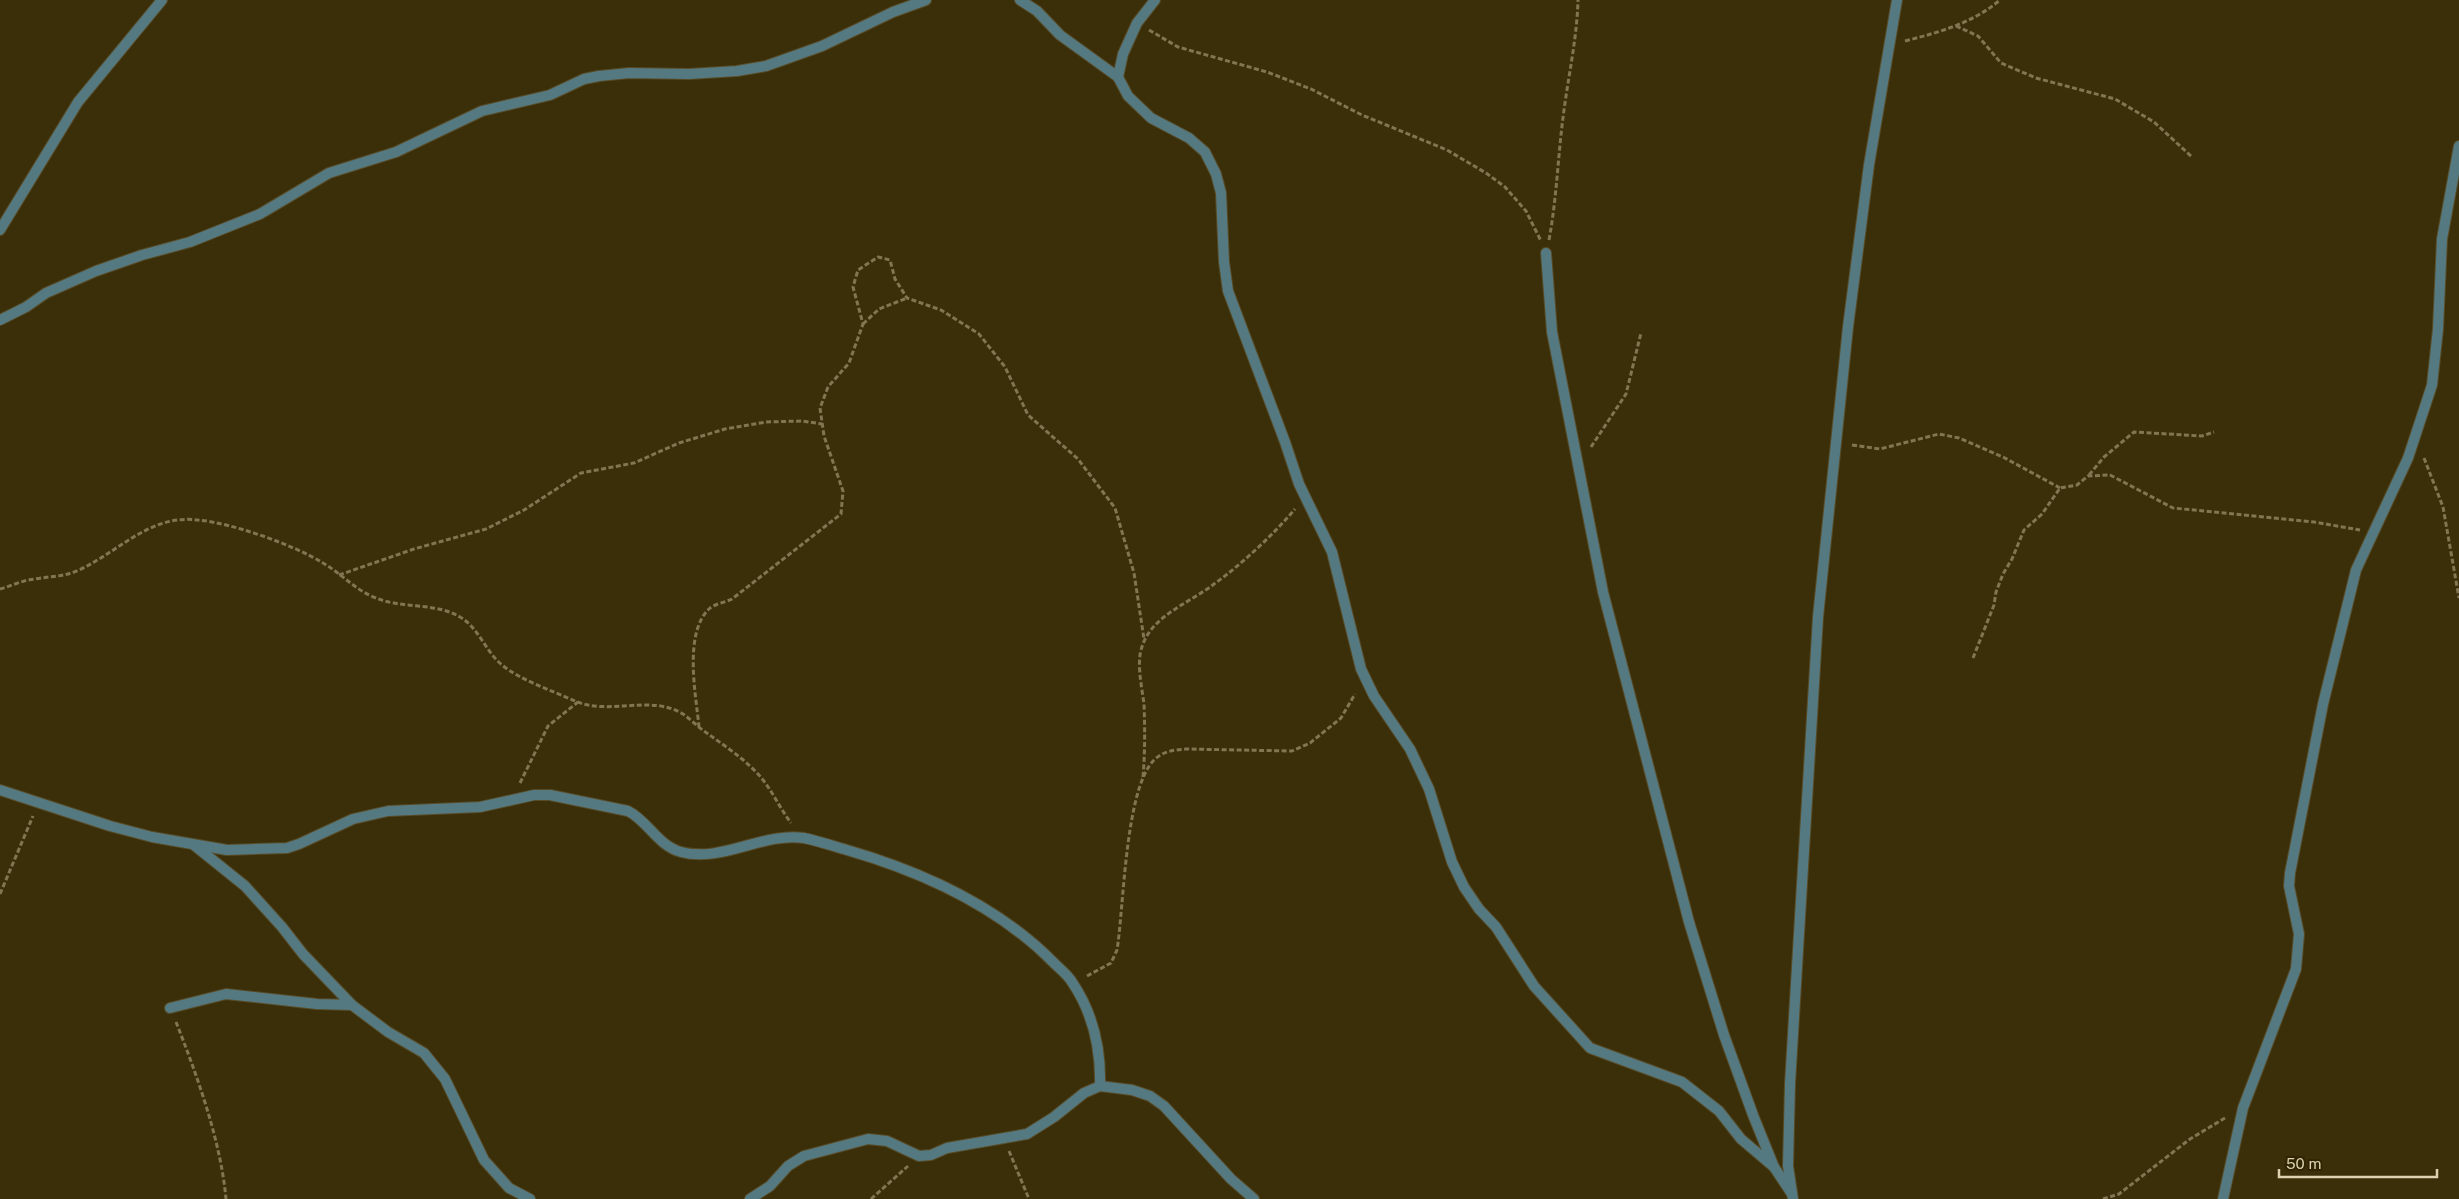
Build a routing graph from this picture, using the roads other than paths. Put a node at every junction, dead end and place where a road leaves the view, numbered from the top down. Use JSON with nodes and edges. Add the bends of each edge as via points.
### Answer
{"nodes":[{"id":1,"x":162,"y":0,"type":"edge"},
{"id":2,"x":926,"y":0,"type":"edge"},
{"id":3,"x":1020,"y":0,"type":"edge"},
{"id":4,"x":1155,"y":0,"type":"edge"},
{"id":5,"x":1897,"y":0,"type":"edge"},
{"id":6,"x":1118,"y":77,"type":"junction"},
{"id":7,"x":2459,"y":146,"type":"edge"},
{"id":8,"x":0,"y":230,"type":"edge"},
{"id":9,"x":1546,"y":253,"type":"road end"},
{"id":10,"x":0,"y":320,"type":"edge"},
{"id":11,"x":0,"y":790,"type":"edge"},
{"id":12,"x":193,"y":844,"type":"junction"},
{"id":13,"x":352,"y":1005,"type":"junction"},
{"id":14,"x":170,"y":1008,"type":"road end"},
{"id":15,"x":1100,"y":1086,"type":"junction"},
{"id":16,"x":1774,"y":1167,"type":"junction"},
{"id":17,"x":1792,"y":1196,"type":"edge"},
{"id":18,"x":530,"y":1199,"type":"edge"},
{"id":19,"x":750,"y":1199,"type":"edge"},
{"id":20,"x":1254,"y":1199,"type":"edge"},
{"id":21,"x":2223,"y":1199,"type":"edge"}],
"edges":[{"from":1,"to":8,"type":"street","via":[[78,102]]},
{"from":2,"to":10,"type":"street","via":[[822,46],[766,66],[689,74],[599,76],[584,79],[550,95],[482,111],[396,152],[329,173],[260,214],[190,242],[96,271],[46,293]]},
{"from":3,"to":6,"type":"street","via":[[1037,11],[1060,35]]},
{"from":4,"to":6,"type":"street","via":[[1136,23],[1123,54]]},
{"from":5,"to":17,"type":"street","via":[[1869,165],[1818,618],[1790,1084],[1788,1166]]},
{"from":6,"to":16,"type":"street","via":[[1128,96],[1151,118],[1189,138],[1205,152],[1216,174],[1221,193],[1228,291],[1305,498],[1332,552],[1361,669],[1374,696],[1410,749],[1429,789],[1452,862],[1464,887],[1496,927],[1534,986],[1590,1048],[1682,1082],[1719,1111],[1741,1139]]},
{"from":7,"to":21,"type":"street","via":[[2442,239],[2432,385],[2416,437],[2356,570],[2323,704],[2290,873],[2289,886],[2300,934],[2296,969],[2243,1108]]},
{"from":9,"to":16,"type":"street","via":[[1552,332],[1603,592],[1689,922],[1724,1035]]},
{"from":11,"to":12,"type":"street","via":[[110,826]]},
{"from":12,"to":13,"type":"street","via":[[245,886]]},
{"from":12,"to":15,"type":"street","via":[[227,850],[287,848],[368,815],[388,811],[480,807],[550,795],[628,811],[670,848],[683,852],[714,853],[778,838],[804,838],[869,857],[948,889],[1015,927],[1072,981],[1098,1042]]},
{"from":13,"to":14,"type":"street","via":[[226,994]]},
{"from":13,"to":18,"type":"street","via":[[424,1053],[445,1079],[484,1160],[509,1188]]},
{"from":15,"to":19,"type":"street","via":[[1084,1093],[1027,1134],[919,1156],[887,1141],[868,1138],[804,1156]]},
{"from":15,"to":20,"type":"street","via":[[1132,1090],[1150,1096],[1164,1106],[1231,1179]]},
{"from":16,"to":17,"type":"street"}]}
